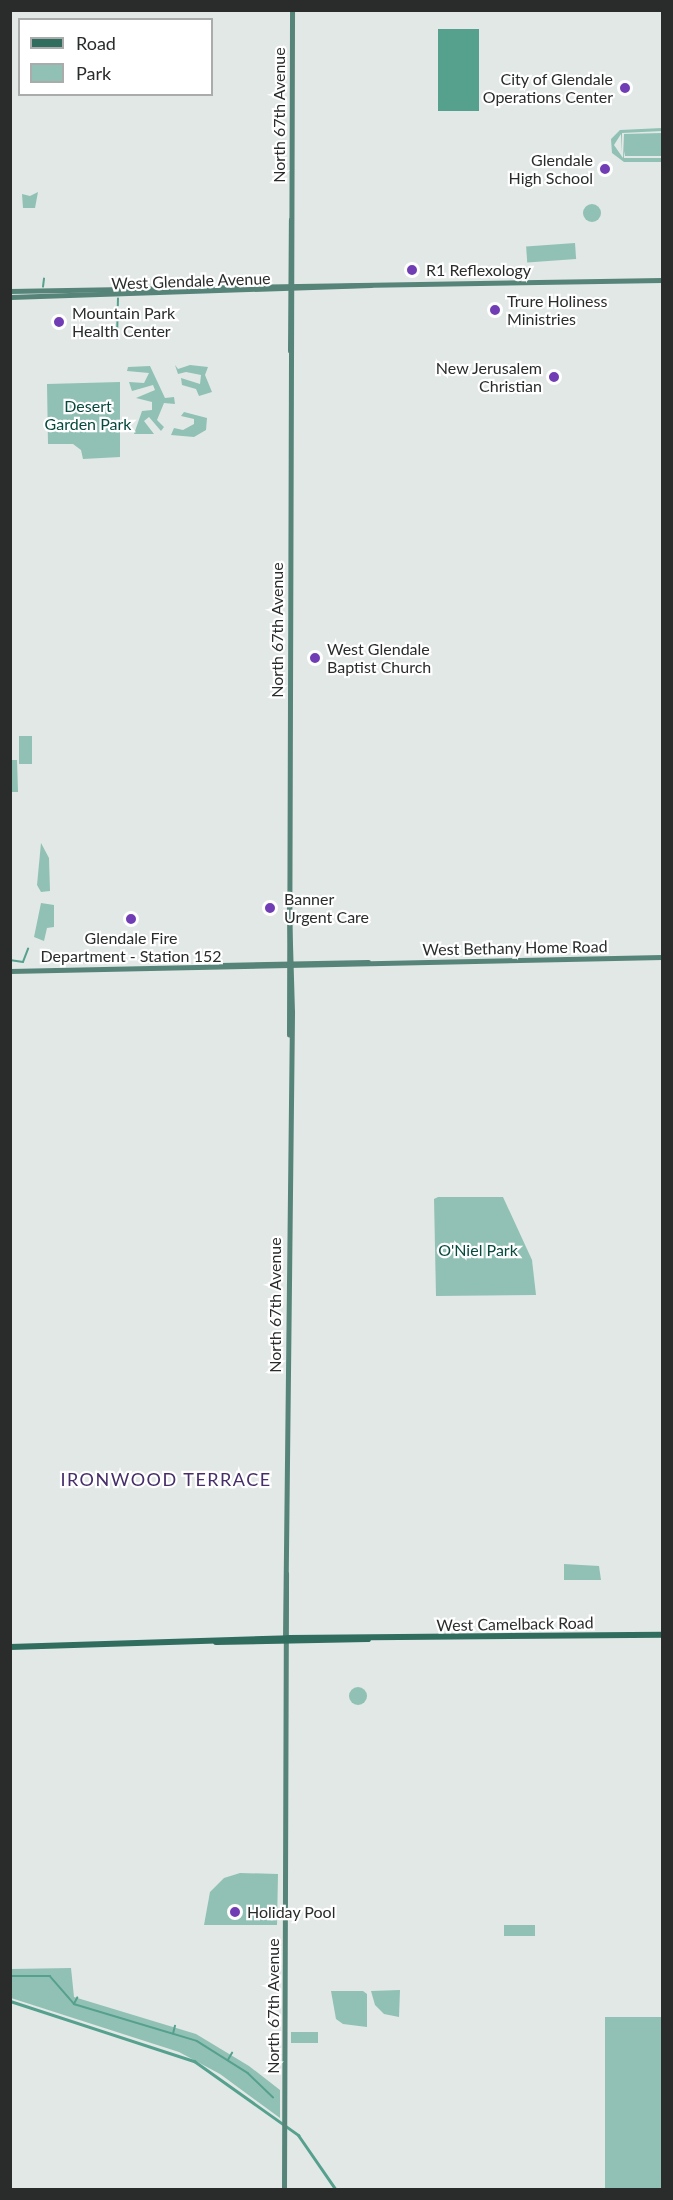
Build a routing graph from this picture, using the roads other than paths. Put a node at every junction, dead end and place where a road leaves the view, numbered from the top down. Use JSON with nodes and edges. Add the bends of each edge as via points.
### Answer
{"nodes":[{"id":1,"x":292,"y":10,"type":"edge"},
{"id":2,"x":663,"y":280,"type":"edge"},
{"id":3,"x":226,"y":285,"type":"junction"},
{"id":4,"x":290,"y":287,"type":"junction"},
{"id":5,"x":10,"y":291,"type":"edge"},
{"id":6,"x":82,"y":292,"type":"junction"},
{"id":7,"x":209,"y":292,"type":"junction"},
{"id":8,"x":10,"y":297,"type":"edge"},
{"id":9,"x":663,"y":957,"type":"edge"},
{"id":10,"x":290,"y":963,"type":"junction"},
{"id":11,"x":10,"y":971,"type":"edge"},
{"id":12,"x":663,"y":1635,"type":"edge"},
{"id":13,"x":286,"y":1639,"type":"junction"},
{"id":14,"x":10,"y":1647,"type":"edge"},
{"id":15,"x":284,"y":2190,"type":"edge"}],
"edges":[{"from":1,"to":4,"type":"main road","name":"North 67th Avenue"},
{"from":2,"to":4,"type":"main road","name":"West Glendale Avenue"},
{"from":3,"to":4,"type":"main road","name":"West Glendale Avenue"},
{"from":3,"to":6,"type":"main road","name":"West Glendale Avenue"},
{"from":3,"to":7,"type":"main road"},
{"from":4,"to":7,"type":"main road","name":"West Glendale Avenue"},
{"from":4,"to":10,"type":"main road","name":"North 67th Avenue"},
{"from":5,"to":6,"type":"main road","name":"West Glendale Avenue"},
{"from":6,"to":7,"type":"main road","name":"West Glendale Avenue"},
{"from":6,"to":8,"type":"main road","name":"West Glendale Avenue"},
{"from":9,"to":10,"type":"main road","name":"West Bethany Home Road"},
{"from":10,"to":11,"type":"main road","name":"West Bethany Home Road"},
{"from":10,"to":13,"type":"main road","name":"North 67th Avenue"},
{"from":12,"to":13,"type":"main road","name":"West Camelback Road"},
{"from":13,"to":14,"type":"main road","name":"West Camelback Road"},
{"from":13,"to":15,"type":"main road","name":"North 67th Avenue"}]}
